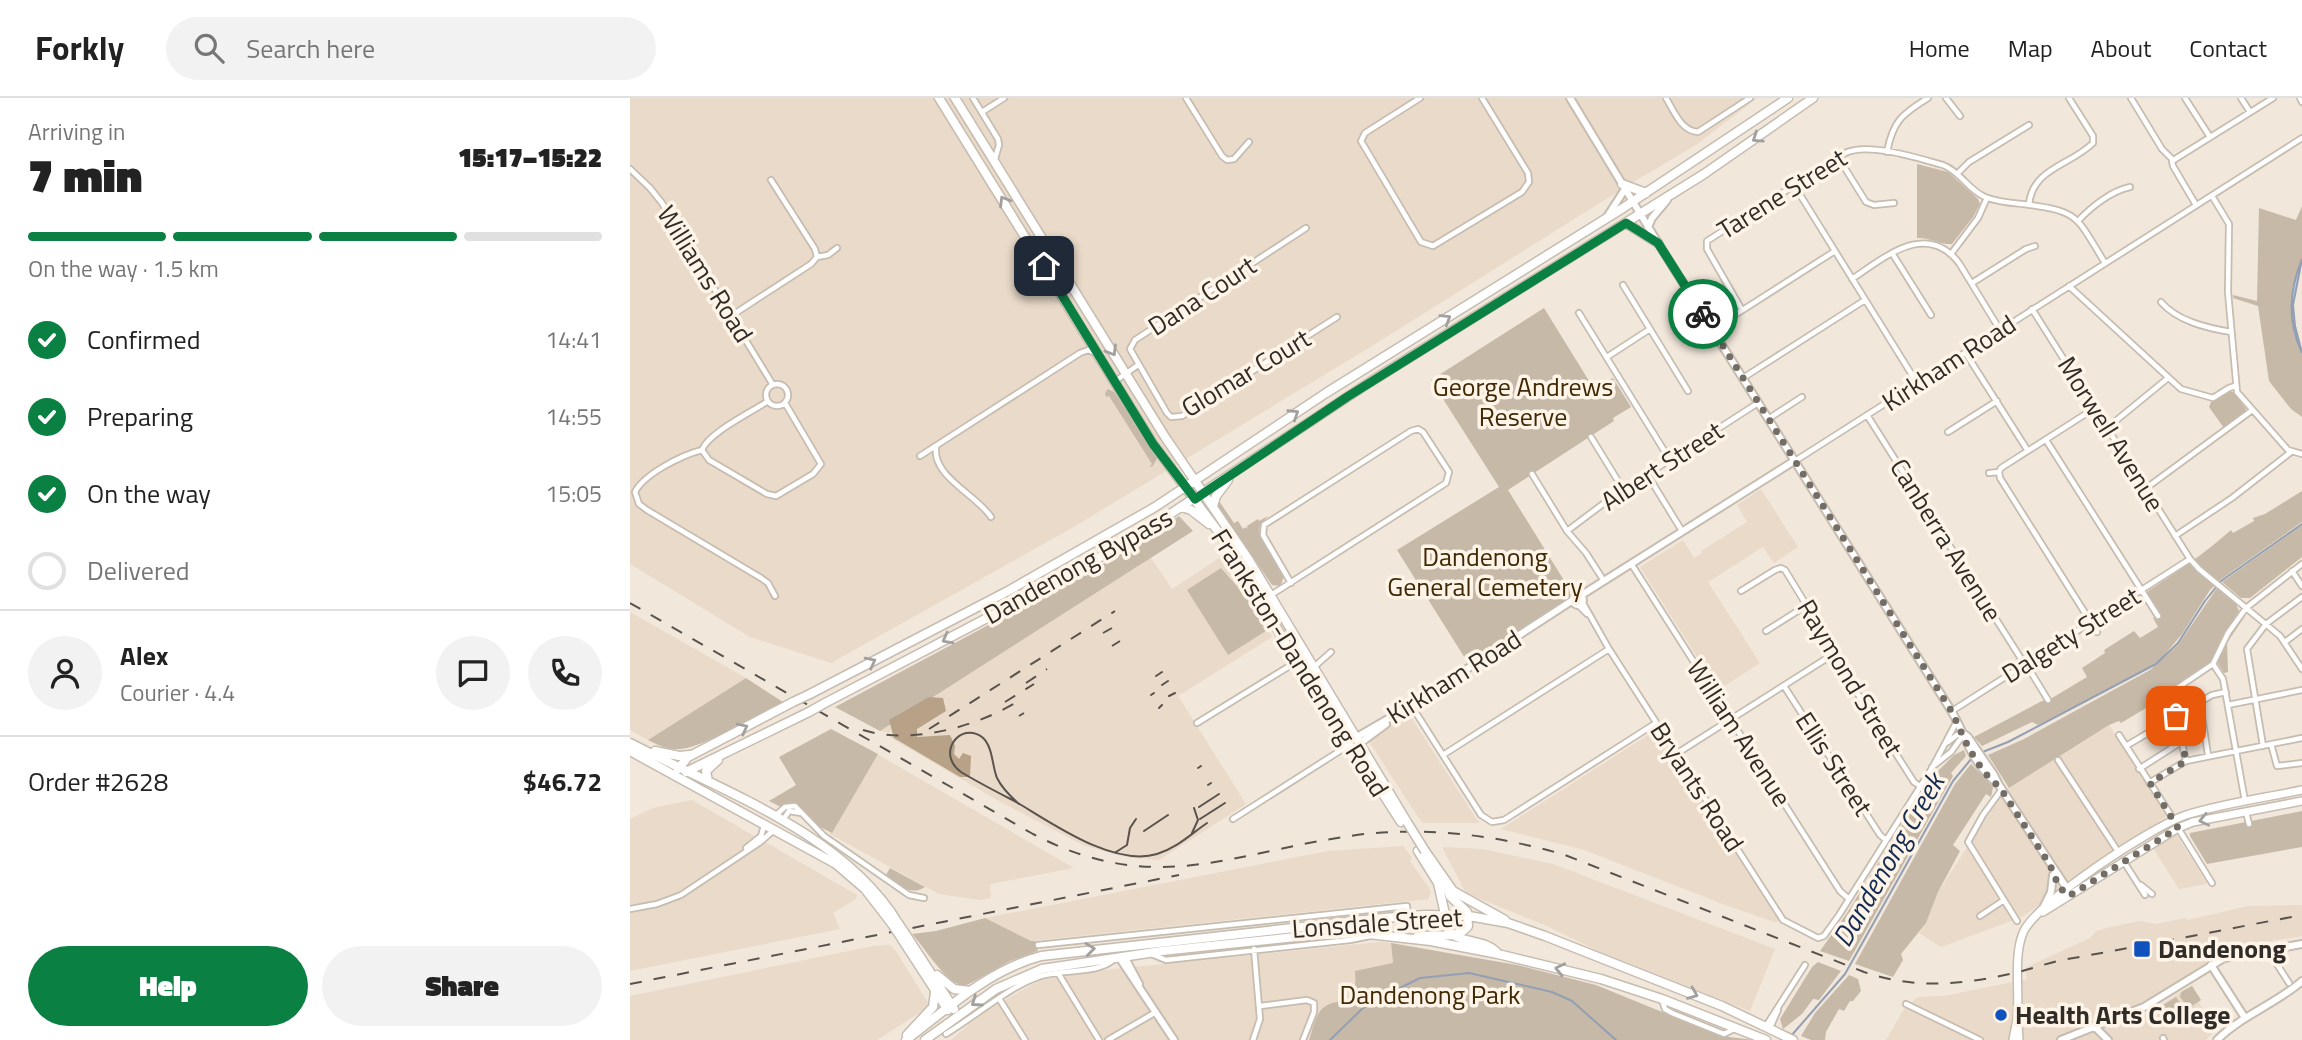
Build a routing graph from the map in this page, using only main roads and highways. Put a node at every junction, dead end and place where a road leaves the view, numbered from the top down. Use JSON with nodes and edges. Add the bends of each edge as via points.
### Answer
{"nodes":[{"id":1,"x":939,"y":98,"type":"edge"},
{"id":2,"x":955,"y":98,"type":"edge"},
{"id":3,"x":1570,"y":98,"type":"edge"},
{"id":4,"x":1788,"y":98,"type":"edge"},
{"id":5,"x":1813,"y":98,"type":"edge"},
{"id":6,"x":995,"y":162,"type":"junction"},
{"id":7,"x":984,"y":169,"type":"junction"},
{"id":8,"x":1623,"y":187,"type":"junction"},
{"id":9,"x":1646,"y":193,"type":"junction"},
{"id":10,"x":1673,"y":193,"type":"junction"},
{"id":11,"x":1633,"y":202,"type":"junction"},
{"id":12,"x":1640,"y":214,"type":"junction"},
{"id":13,"x":1606,"y":218,"type":"junction"},
{"id":14,"x":1626,"y":223,"type":"junction"},
{"id":15,"x":1648,"y":227,"type":"junction"},
{"id":16,"x":1658,"y":243,"type":"junction"},
{"id":17,"x":1045,"y":244,"type":"junction"},
{"id":18,"x":1034,"y":250,"type":"junction"},
{"id":19,"x":1794,"y":461,"type":"junction"},
{"id":20,"x":1182,"y":462,"type":"junction"},
{"id":21,"x":1207,"y":473,"type":"junction"},
{"id":22,"x":1232,"y":475,"type":"junction"},
{"id":23,"x":1176,"y":476,"type":"junction"},
{"id":24,"x":1196,"y":480,"type":"junction"},
{"id":25,"x":1185,"y":487,"type":"junction"},
{"id":26,"x":1204,"y":493,"type":"junction"},
{"id":27,"x":1195,"y":499,"type":"junction"},
{"id":28,"x":1213,"y":506,"type":"junction"},
{"id":29,"x":1155,"y":507,"type":"junction"},
{"id":30,"x":1182,"y":507,"type":"junction"},
{"id":31,"x":1217,"y":530,"type":"junction"},
{"id":32,"x":1271,"y":596,"type":"junction"},
{"id":33,"x":1259,"y":603,"type":"junction"},
{"id":34,"x":1307,"y":655,"type":"junction"},
{"id":35,"x":1296,"y":662,"type":"junction"},
{"id":36,"x":1354,"y":742,"type":"junction"},
{"id":37,"x":632,"y":746,"type":"edge"},
{"id":38,"x":734,"y":748,"type":"junction"},
{"id":39,"x":692,"y":755,"type":"junction"},
{"id":40,"x":680,"y":772,"type":"junction"},
{"id":41,"x":711,"y":782,"type":"junction"},
{"id":42,"x":2302,"y":790,"type":"edge"},
{"id":43,"x":2245,"y":801,"type":"junction"},
{"id":44,"x":2302,"y":801,"type":"edge"},
{"id":45,"x":2246,"y":811,"type":"junction"},
{"id":46,"x":779,"y":819,"type":"junction"},
{"id":47,"x":2176,"y":824,"type":"junction"},
{"id":48,"x":775,"y":829,"type":"junction"},
{"id":49,"x":2119,"y":853,"type":"junction"},
{"id":50,"x":2124,"y":861,"type":"junction"},
{"id":51,"x":2050,"y":865,"type":"junction"},
{"id":52,"x":2053,"y":875,"type":"junction"},
{"id":53,"x":1442,"y":885,"type":"junction"},
{"id":54,"x":2064,"y":889,"type":"junction"},
{"id":55,"x":2069,"y":896,"type":"junction"},
{"id":56,"x":2044,"y":906,"type":"junction"},
{"id":57,"x":2038,"y":914,"type":"junction"},
{"id":58,"x":1425,"y":915,"type":"junction"},
{"id":59,"x":1444,"y":915,"type":"junction"},
{"id":60,"x":1469,"y":916,"type":"junction"},
{"id":61,"x":1508,"y":923,"type":"junction"},
{"id":62,"x":895,"y":924,"type":"junction"},
{"id":63,"x":1452,"y":935,"type":"junction"},
{"id":64,"x":903,"y":936,"type":"junction"},
{"id":65,"x":1253,"y":937,"type":"junction"},
{"id":66,"x":1413,"y":938,"type":"junction"},
{"id":67,"x":1116,"y":942,"type":"junction"},
{"id":68,"x":2302,"y":944,"type":"edge"},
{"id":69,"x":918,"y":953,"type":"junction"},
{"id":70,"x":1498,"y":954,"type":"junction"},
{"id":71,"x":1120,"y":956,"type":"junction"},
{"id":72,"x":2211,"y":965,"type":"junction"},
{"id":73,"x":1629,"y":968,"type":"junction"},
{"id":74,"x":2302,"y":981,"type":"edge"},
{"id":75,"x":1622,"y":986,"type":"junction"},
{"id":76,"x":934,"y":989,"type":"junction"},
{"id":77,"x":970,"y":991,"type":"junction"},
{"id":78,"x":950,"y":1007,"type":"junction"},
{"id":79,"x":956,"y":1016,"type":"junction"},
{"id":80,"x":2245,"y":1018,"type":"junction"},
{"id":81,"x":2017,"y":1021,"type":"junction"},
{"id":82,"x":2095,"y":1027,"type":"junction"},
{"id":83,"x":1771,"y":1029,"type":"junction"},
{"id":84,"x":934,"y":1035,"type":"edge"},
{"id":85,"x":2012,"y":1037,"type":"edge"},
{"id":86,"x":1763,"y":1039,"type":"edge"},
{"id":87,"x":904,"y":1040,"type":"edge"},
{"id":88,"x":925,"y":1040,"type":"edge"},
{"id":89,"x":1174,"y":1040,"type":"edge"},
{"id":90,"x":1793,"y":1040,"type":"edge"},
{"id":91,"x":2019,"y":1040,"type":"edge"},
{"id":92,"x":2061,"y":1040,"type":"edge"},
{"id":93,"x":2108,"y":1040,"type":"edge"},
{"id":94,"x":2217,"y":1040,"type":"edge"}],
"edges":[{"from":1,"to":7,"type":"highway","name":"Frankston-Dandenong Road"},
{"from":2,"to":6,"type":"highway","name":"Frankston-Dandenong Road"},
{"from":3,"to":8,"type":"main road"},
{"from":4,"to":9,"type":"highway","name":"Dandenong Bypass"},
{"from":5,"to":10,"type":"highway","name":"Dandenong Bypass","one_way":true},
{"from":6,"to":7,"type":"highway"},
{"from":6,"to":17,"type":"highway","name":"Frankston-Dandenong Road"},
{"from":18,"to":7,"type":"highway","name":"Frankston-Dandenong Road","one_way":true},
{"from":8,"to":9,"type":"highway"},
{"from":8,"to":11,"type":"main road"},
{"from":8,"to":13,"type":"main road"},
{"from":9,"to":11,"type":"highway","name":"Dandenong Bypass"},
{"from":10,"to":12,"type":"highway","name":"Dandenong Bypass"},
{"from":10,"to":15,"type":"main road"},
{"from":11,"to":12,"type":"main road"},
{"from":11,"to":13,"type":"highway","name":"Dandenong Bypass"},
{"from":12,"to":14,"type":"highway","name":"Dandenong Bypass"},
{"from":12,"to":15,"type":"main road"},
{"from":21,"to":13,"type":"highway","name":"Dandenong Bypass","one_way":true},
{"from":14,"to":16,"type":"highway"},
{"from":14,"to":22,"type":"highway","name":"Dandenong Bypass","via":[[1347,397]]},
{"from":15,"to":16,"type":"main road"},
{"from":16,"to":19,"type":"main road"},
{"from":17,"to":18,"type":"highway"},
{"from":17,"to":20,"type":"highway","name":"Frankston-Dandenong Road","one_way":true},
{"from":18,"to":23,"type":"highway","name":"Frankston-Dandenong Road"},
{"from":19,"to":36,"type":"main road","name":"Kirkham Road"},
{"from":19,"to":51,"type":"main road","via":[[1968,737],[1970,748],[1993,773]]},
{"from":20,"to":21,"type":"highway"},
{"from":20,"to":24,"type":"highway","name":"Frankston-Dandenong Road"},
{"from":21,"to":24,"type":"highway","name":"Dandenong Bypass"},
{"from":22,"to":26,"type":"highway","name":"Dandenong Bypass"},
{"from":22,"to":28,"type":"highway"},
{"from":23,"to":25,"type":"highway","name":"Frankston-Dandenong Road"},
{"from":23,"to":29,"type":"highway"},
{"from":24,"to":25,"type":"highway","name":"Dandenong Bypass"},
{"from":24,"to":26,"type":"highway","name":"Frankston-Dandenong Road"},
{"from":25,"to":27,"type":"highway","name":"Frankston-Dandenong Road"},
{"from":25,"to":29,"type":"highway","name":"Dandenong Bypass"},
{"from":26,"to":27,"type":"highway","name":"Dandenong Bypass"},
{"from":26,"to":28,"type":"highway","name":"Frankston-Dandenong Road"},
{"from":27,"to":30,"type":"highway","name":"Dandenong Bypass"},
{"from":27,"to":31,"type":"highway","name":"Frankston-Dandenong Road"},
{"from":28,"to":32,"type":"highway","name":"Frankston-Dandenong Road"},
{"from":39,"to":29,"type":"highway","name":"Dandenong Bypass","one_way":true,"bridge":true,"via":[[1008,591]]},
{"from":30,"to":31,"type":"highway"},
{"from":30,"to":38,"type":"highway","name":"Dandenong Bypass","one_way":true,"bridge":true,"via":[[1073,573]]},
{"from":31,"to":33,"type":"highway","name":"Frankston-Dandenong Road"},
{"from":32,"to":33,"type":"highway"},
{"from":32,"to":34,"type":"highway","name":"Frankston-Dandenong Road"},
{"from":33,"to":35,"type":"highway","name":"Frankston-Dandenong Road"},
{"from":34,"to":35,"type":"highway"},
{"from":34,"to":36,"type":"highway","name":"Frankston-Dandenong Road"},
{"from":35,"to":36,"type":"highway","name":"Frankston-Dandenong Road"},
{"from":36,"to":53,"type":"highway","name":"Frankston-Dandenong Road","bridge":true},
{"from":37,"to":39,"type":"highway"},
{"from":37,"to":40,"type":"highway"},
{"from":38,"to":40,"type":"highway","name":"Dandenong Bypass"},
{"from":38,"to":41,"type":"highway","via":[[708,769],[705,775]]},
{"from":39,"to":40,"type":"highway","name":"Dandenong Bypass"},
{"from":40,"to":41,"type":"highway"},
{"from":40,"to":48,"type":"highway"},
{"from":41,"to":46,"type":"highway"},
{"from":42,"to":43,"type":"main road"},
{"from":43,"to":45,"type":"main road"},
{"from":43,"to":47,"type":"main road"},
{"from":44,"to":45,"type":"main road"},
{"from":45,"to":47,"type":"main road","one_way":true},
{"from":46,"to":48,"type":"highway"},
{"from":46,"to":62,"type":"highway","via":[[855,871],[880,897]]},
{"from":47,"to":49,"type":"main road"},
{"from":47,"to":50,"type":"main road"},
{"from":48,"to":62,"type":"highway","via":[[842,868]]},
{"from":49,"to":50,"type":"main road"},
{"from":49,"to":54,"type":"main road"},
{"from":50,"to":55,"type":"main road"},
{"from":51,"to":52,"type":"main road"},
{"from":51,"to":54,"type":"main road"},
{"from":52,"to":54,"type":"main road"},
{"from":52,"to":56,"type":"main road"},
{"from":53,"to":58,"type":"highway","via":[[1436,903]]},
{"from":53,"to":59,"type":"highway","name":"Frankston-Dandenong Road"},
{"from":53,"to":60,"type":"highway"},
{"from":53,"to":61,"type":"highway","name":"Frankston-Dandenong Road"},
{"from":54,"to":55,"type":"main road"},
{"from":54,"to":56,"type":"main road"},
{"from":55,"to":57,"type":"main road"},
{"from":56,"to":57,"type":"main road"},
{"from":57,"to":81,"type":"main road","via":[[2021,939]]},
{"from":58,"to":59,"type":"highway","name":"Lonsdale Street"},
{"from":58,"to":65,"type":"highway","name":"Lonsdale Street","via":[[1383,913]]},
{"from":59,"to":60,"type":"highway","name":"Lonsdale Street"},
{"from":59,"to":63,"type":"highway","name":"Frankston-Dandenong Road"},
{"from":60,"to":61,"type":"highway","name":"Lonsdale Street"},
{"from":60,"to":63,"type":"highway","via":[[1464,931]]},
{"from":61,"to":73,"type":"highway","name":"Lonsdale Street"},
{"from":62,"to":64,"type":"highway","bridge":true},
{"from":63,"to":66,"type":"highway"},
{"from":63,"to":70,"type":"highway","via":[[1493,948]]},
{"from":64,"to":69,"type":"highway"},
{"from":64,"to":76,"type":"highway"},
{"from":65,"to":66,"type":"highway","name":"Lonsdale Street","via":[[1374,933]]},
{"from":65,"to":67,"type":"highway","name":"Lonsdale Street"},
{"from":65,"to":71,"type":"highway","name":"Lonsdale Street"},
{"from":66,"to":70,"type":"highway","name":"Lonsdale Street"},
{"from":67,"to":71,"type":"highway"},
{"from":77,"to":67,"type":"highway","name":"Lonsdale Street","one_way":true,"via":[[1033,958]]},
{"from":68,"to":72,"type":"main road","via":[[2224,958]]},
{"from":69,"to":77,"type":"highway","via":[[946,985]]},
{"from":69,"to":78,"type":"highway"},
{"from":75,"to":70,"type":"highway","name":"Lonsdale Street","one_way":true},
{"from":71,"to":79,"type":"highway","name":"Lonsdale Street","one_way":true,"via":[[1027,974]]},
{"from":71,"to":89,"type":"main road"},
{"from":72,"to":80,"type":"main road"},
{"from":72,"to":82,"type":"main road","via":[[2148,1005]]},
{"from":73,"to":75,"type":"highway"},
{"from":73,"to":83,"type":"highway","name":"Lonsdale Street","one_way":true},
{"from":74,"to":80,"type":"main road"},
{"from":75,"to":86,"type":"highway","name":"Lonsdale Street"},
{"from":76,"to":78,"type":"highway"},
{"from":76,"to":87,"type":"highway","via":[[933,1007]]},
{"from":77,"to":78,"type":"highway","name":"Lonsdale Street"},
{"from":78,"to":79,"type":"highway"},
{"from":78,"to":87,"type":"highway","name":"Lonsdale Street"},
{"from":79,"to":84,"type":"highway","name":"Lonsdale Street"},
{"from":80,"to":94,"type":"main road"},
{"from":81,"to":85,"type":"main road"},
{"from":81,"to":91,"type":"main road"},
{"from":82,"to":92,"type":"main road"},
{"from":82,"to":93,"type":"main road"},
{"from":83,"to":86,"type":"highway"},
{"from":83,"to":90,"type":"highway","name":"Lonsdale Street"},
{"from":84,"to":88,"type":"highway","name":"Lonsdale Street"}]}
